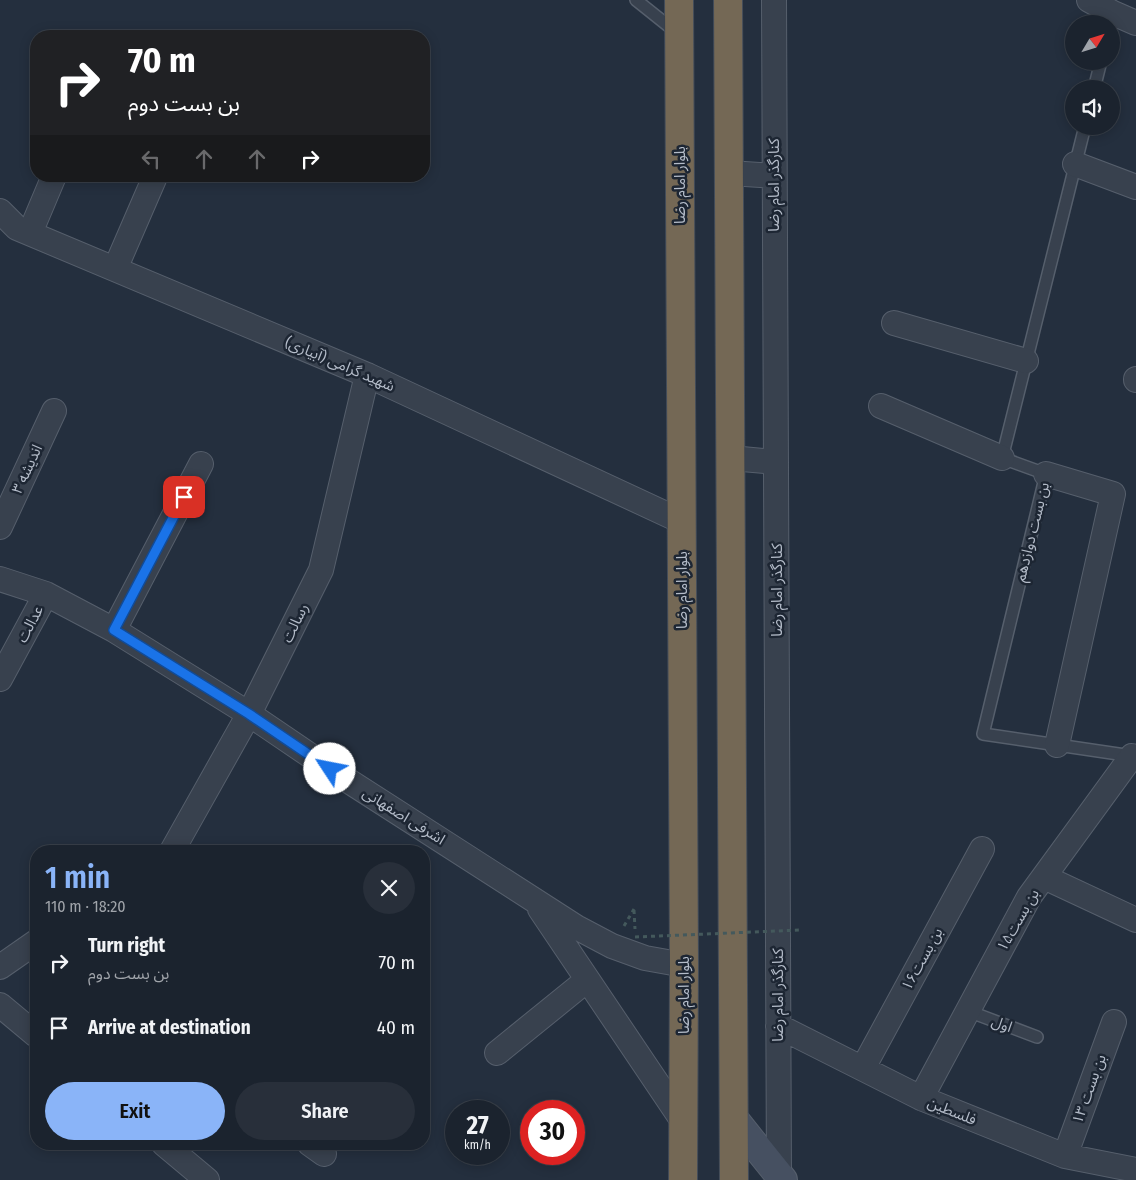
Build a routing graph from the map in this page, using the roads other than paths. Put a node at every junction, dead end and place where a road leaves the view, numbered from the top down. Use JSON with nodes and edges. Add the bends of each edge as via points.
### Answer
{"nodes":[{"id":1,"x":636,"y":0,"type":"edge"},
{"id":2,"x":679,"y":0,"type":"edge"},
{"id":3,"x":728,"y":0,"type":"edge"},
{"id":4,"x":774,"y":0,"type":"edge"},
{"id":5,"x":1089,"y":0,"type":"edge"},
{"id":6,"x":1113,"y":12,"type":"edge"},
{"id":7,"x":1136,"y":23,"type":"edge"},
{"id":8,"x":679,"y":34,"type":"junction"},
{"id":9,"x":1082,"y":135,"type":"edge"},
{"id":10,"x":1075,"y":164,"type":"junction"},
{"id":11,"x":729,"y":173,"type":"junction"},
{"id":12,"x":774,"y":176,"type":"junction"},
{"id":13,"x":51,"y":182,"type":"edge"},
{"id":14,"x":153,"y":182,"type":"edge"},
{"id":15,"x":1136,"y":186,"type":"edge"},
{"id":16,"x":0,"y":210,"type":"edge"},
{"id":17,"x":30,"y":233,"type":"junction"},
{"id":18,"x":115,"y":268,"type":"junction"},
{"id":19,"x":894,"y":324,"type":"dead end"},
{"id":20,"x":1026,"y":361,"type":"junction"},
{"id":21,"x":367,"y":375,"type":"junction"},
{"id":22,"x":881,"y":406,"type":"dead end"},
{"id":23,"x":54,"y":411,"type":"dead end"},
{"id":24,"x":731,"y":458,"type":"junction"},
{"id":25,"x":1002,"y":458,"type":"junction"},
{"id":26,"x":776,"y":462,"type":"junction"},
{"id":27,"x":201,"y":464,"type":"dead end"},
{"id":28,"x":1046,"y":474,"type":"junction"},
{"id":29,"x":681,"y":521,"type":"junction"},
{"id":30,"x":0,"y":527,"type":"edge"},
{"id":31,"x":0,"y":579,"type":"edge"},
{"id":32,"x":46,"y":594,"type":"junction"},
{"id":33,"x":114,"y":630,"type":"junction"},
{"id":34,"x":0,"y":679,"type":"edge"},
{"id":35,"x":249,"y":714,"type":"junction"},
{"id":36,"x":1057,"y":745,"type":"junction"},
{"id":37,"x":1134,"y":757,"type":"edge"},
{"id":38,"x":175,"y":845,"type":"edge"},
{"id":39,"x":982,"y":849,"type":"dead end"},
{"id":40,"x":1044,"y":877,"type":"junction"},
{"id":41,"x":535,"y":901,"type":"junction"},
{"id":42,"x":1136,"y":920,"type":"edge"},
{"id":43,"x":30,"y":948,"type":"edge"},
{"id":44,"x":684,"y":965,"type":"junction"},
{"id":45,"x":0,"y":967,"type":"edge"},
{"id":46,"x":587,"y":980,"type":"junction"},
{"id":47,"x":0,"y":1005,"type":"edge"},
{"id":48,"x":968,"y":1011,"type":"junction"},
{"id":49,"x":1114,"y":1022,"type":"dead end"},
{"id":50,"x":778,"y":1026,"type":"junction"},
{"id":51,"x":30,"y":1030,"type":"edge"},
{"id":52,"x":1037,"y":1037,"type":"dead end"},
{"id":53,"x":496,"y":1053,"type":"dead end"},
{"id":54,"x":863,"y":1068,"type":"junction"},
{"id":55,"x":921,"y":1098,"type":"junction"},
{"id":56,"x":734,"y":1119,"type":"junction"},
{"id":57,"x":682,"y":1120,"type":"junction"},
{"id":58,"x":171,"y":1150,"type":"edge"},
{"id":59,"x":1065,"y":1156,"type":"junction"},
{"id":60,"x":1136,"y":1170,"type":"edge"},
{"id":61,"x":780,"y":1178,"type":"edge"},
{"id":62,"x":207,"y":1180,"type":"edge"},
{"id":63,"x":683,"y":1180,"type":"edge"},
{"id":64,"x":734,"y":1180,"type":"edge"}],
"edges":[{"from":1,"to":8,"type":"lane"},
{"from":2,"to":8,"type":"highway","name":"بلوار امام رضا"},
{"from":3,"to":11,"type":"highway"},
{"from":4,"to":12,"type":"street","name":"کنارگذر امام رضا"},
{"from":5,"to":6,"type":"street"},
{"from":6,"to":7,"type":"street"},
{"from":8,"to":29,"type":"highway","name":"بلوار امام رضا"},
{"from":9,"to":10,"type":"lane"},
{"from":10,"to":15,"type":"street"},
{"from":10,"to":20,"type":"lane"},
{"from":11,"to":12,"type":"street"},
{"from":11,"to":24,"type":"highway"},
{"from":12,"to":26,"type":"street","name":"کنارگذر امام رضا"},
{"from":13,"to":17,"type":"street"},
{"from":14,"to":18,"type":"street"},
{"from":16,"to":17,"type":"street","name":"شهید گرامی (آبیاری)","via":[[17,228]]},
{"from":17,"to":18,"type":"street","name":"شهید گرامی (آبیاری)"},
{"from":18,"to":21,"type":"street","name":"شهید گرامی (آبیاری)"},
{"from":19,"to":20,"type":"street"},
{"from":20,"to":25,"type":"lane"},
{"from":21,"to":29,"type":"street","name":"شهید گرامی (آبیاری)"},
{"from":21,"to":35,"type":"street","name":"رسالت","via":[[320,570]]},
{"from":22,"to":25,"type":"street"},
{"from":23,"to":30,"type":"street","name":"اندیشه ۳"},
{"from":24,"to":26,"type":"street"},
{"from":24,"to":56,"type":"highway"},
{"from":25,"to":28,"type":"lane","name":"بن بست دوازدهم"},
{"from":26,"to":50,"type":"street","name":"کنارگذر امام رضا"},
{"from":27,"to":33,"type":"street"},
{"from":28,"to":36,"type":"street","via":[[1113,494]]},
{"from":28,"to":36,"type":"lane","name":"بن بست دوازدهم","via":[[983,734]]},
{"from":29,"to":44,"type":"highway","name":"بلوار امام رضا"},
{"from":31,"to":32,"type":"street","name":"اشرفی اصفهانی"},
{"from":32,"to":33,"type":"street","name":"اشرفی اصفهانی"},
{"from":32,"to":34,"type":"street","name":"عدالت"},
{"from":33,"to":35,"type":"street","name":"اشرفی اصفهانی"},
{"from":35,"to":38,"type":"street","name":"رسالت"},
{"from":35,"to":41,"type":"street","name":"اشرفی اصفهانی"},
{"from":36,"to":37,"type":"lane","name":"بن بست دوازدهم"},
{"from":37,"to":40,"type":"street","name":"بن بست۱۵"},
{"from":39,"to":54,"type":"street","name":"بن بست۱۶"},
{"from":40,"to":42,"type":"street"},
{"from":40,"to":48,"type":"street","name":"بن بست۱۵","via":[[1029,897]]},
{"from":41,"to":44,"type":"street","name":"اشرفی اصفهانی","via":[[612,946],[645,958]]},
{"from":41,"to":46,"type":"street"},
{"from":43,"to":45,"type":"street"},
{"from":44,"to":57,"type":"highway","name":"بلوار امام رضا"},
{"from":46,"to":53,"type":"street"},
{"from":46,"to":57,"type":"street"},
{"from":47,"to":51,"type":"street"},
{"from":48,"to":52,"type":"lane","name":"اول"},
{"from":48,"to":55,"type":"street","name":"بن بست۱۵"},
{"from":49,"to":59,"type":"street","name":"بن بست ۱۳"},
{"from":50,"to":54,"type":"street","name":"فلسطین"},
{"from":50,"to":61,"type":"street","name":"کنارگذر امام رضا"},
{"from":54,"to":55,"type":"street","name":"فلسطین"},
{"from":55,"to":59,"type":"street","name":"فلسطین"},
{"from":56,"to":61,"type":"main road"},
{"from":56,"to":64,"type":"highway"},
{"from":57,"to":63,"type":"highway","name":"بلوار امام رضا"},
{"from":58,"to":62,"type":"street"},
{"from":59,"to":60,"type":"street","name":"فلسطین"}]}
